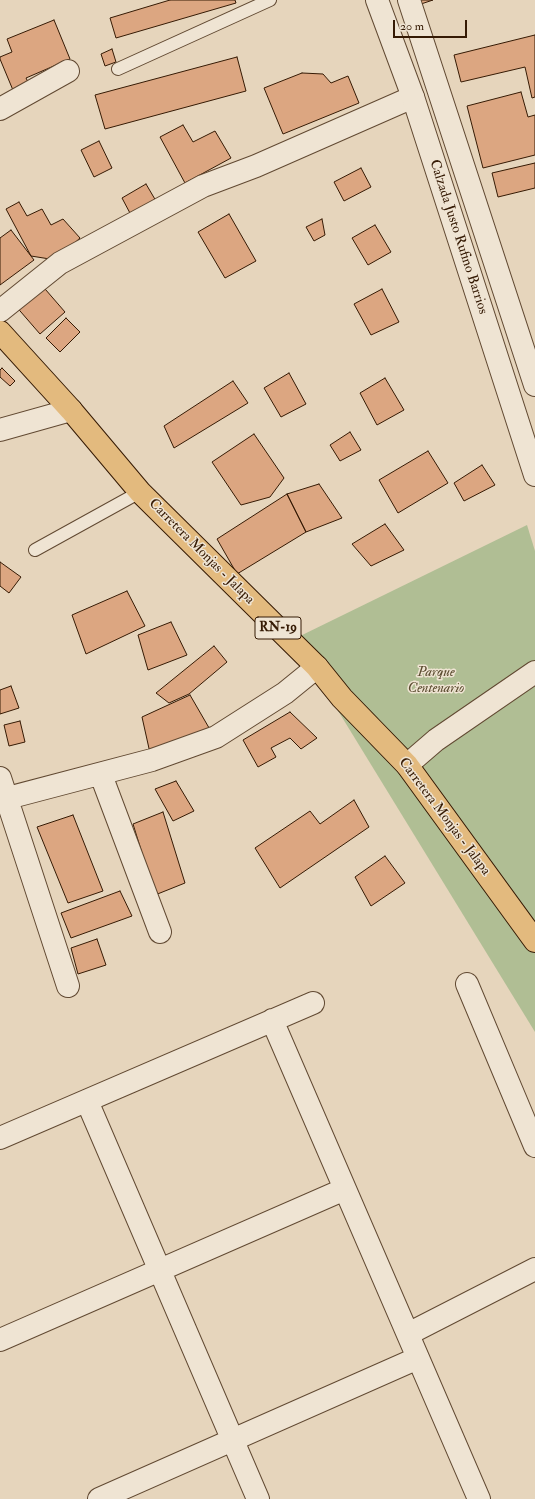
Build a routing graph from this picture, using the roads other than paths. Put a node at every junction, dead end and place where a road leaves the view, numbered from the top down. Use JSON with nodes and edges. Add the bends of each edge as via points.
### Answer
{"nodes":[{"id":1,"x":270,"y":0,"type":"edge"},
{"id":2,"x":377,"y":0,"type":"edge"},
{"id":3,"x":409,"y":0,"type":"edge"},
{"id":4,"x":118,"y":69,"type":"dead end"},
{"id":5,"x":68,"y":71,"type":"dead end"},
{"id":6,"x":414,"y":97,"type":"junction"},
{"id":7,"x":0,"y":109,"type":"edge"},
{"id":8,"x":0,"y":311,"type":"edge"},
{"id":9,"x":0,"y":332,"type":"edge"},
{"id":10,"x":535,"y":385,"type":"edge"},
{"id":11,"x":71,"y":410,"type":"junction"},
{"id":12,"x":0,"y":430,"type":"edge"},
{"id":13,"x":535,"y":475,"type":"edge"},
{"id":14,"x":140,"y":492,"type":"junction"},
{"id":15,"x":35,"y":550,"type":"dead end"},
{"id":16,"x":317,"y":667,"type":"junction"},
{"id":17,"x":535,"y":672,"type":"edge"},
{"id":18,"x":407,"y":765,"type":"junction"},
{"id":19,"x":101,"y":775,"type":"junction"},
{"id":20,"x":2,"y":792,"type":"edge"},
{"id":21,"x":160,"y":932,"type":"dead end"},
{"id":22,"x":535,"y":941,"type":"edge"},
{"id":23,"x":467,"y":984,"type":"dead end"},
{"id":24,"x":68,"y":986,"type":"dead end"},
{"id":25,"x":313,"y":1003,"type":"dead end"},
{"id":26,"x":272,"y":1020,"type":"junction"},
{"id":27,"x":87,"y":1101,"type":"junction"},
{"id":28,"x":0,"y":1138,"type":"edge"},
{"id":29,"x":535,"y":1146,"type":"edge"},
{"id":30,"x":345,"y":1189,"type":"junction"},
{"id":31,"x":535,"y":1269,"type":"edge"},
{"id":32,"x":160,"y":1270,"type":"junction"},
{"id":33,"x":408,"y":1334,"type":"junction"},
{"id":34,"x":0,"y":1340,"type":"edge"},
{"id":35,"x":418,"y":1358,"type":"junction"},
{"id":36,"x":233,"y":1440,"type":"junction"},
{"id":37,"x":99,"y":1499,"type":"edge"},
{"id":38,"x":258,"y":1499,"type":"edge"},
{"id":39,"x":479,"y":1499,"type":"edge"}],
"edges":[{"from":1,"to":4,"type":"lane"},
{"from":2,"to":6,"type":"street","name":"Calzada Justo Rufino Barrios"},
{"from":3,"to":10,"type":"street","name":"Calzada Justo Rufino Barrios"},
{"from":5,"to":7,"type":"street"},
{"from":6,"to":8,"type":"street","via":[[256,166],[203,186],[60,262]]},
{"from":6,"to":13,"type":"street","name":"Calzada Justo Rufino Barrios"},
{"from":9,"to":11,"type":"main road","name":"Carretera Monjas - Jalapa","number":"RN-19"},
{"from":11,"to":12,"type":"street"},
{"from":11,"to":14,"type":"main road","name":"Carretera Monjas - Jalapa","number":"RN-19"},
{"from":14,"to":15,"type":"lane"},
{"from":14,"to":16,"type":"main road","name":"Carretera Monjas - Jalapa","number":"RN-19"},
{"from":16,"to":18,"type":"main road","name":"Carretera Monjas - Jalapa","number":"RN-19","via":[[342,698]]},
{"from":16,"to":19,"type":"street","via":[[284,693],[216,737]]},
{"from":17,"to":18,"type":"street","via":[[436,740]]},
{"from":18,"to":22,"type":"main road","name":"Carretera Monjas - Jalapa","number":"RN-19"},
{"from":19,"to":20,"type":"street"},
{"from":19,"to":21,"type":"street"},
{"from":20,"to":24,"type":"street"},
{"from":23,"to":29,"type":"street"},
{"from":25,"to":26,"type":"street"},
{"from":26,"to":27,"type":"street"},
{"from":26,"to":30,"type":"street"},
{"from":27,"to":28,"type":"street"},
{"from":27,"to":32,"type":"street"},
{"from":30,"to":32,"type":"street"},
{"from":30,"to":33,"type":"street"},
{"from":31,"to":33,"type":"street"},
{"from":32,"to":34,"type":"street"},
{"from":32,"to":36,"type":"street"},
{"from":33,"to":35,"type":"street"},
{"from":35,"to":36,"type":"street"},
{"from":35,"to":39,"type":"street"},
{"from":36,"to":37,"type":"street"},
{"from":36,"to":38,"type":"street"}]}
